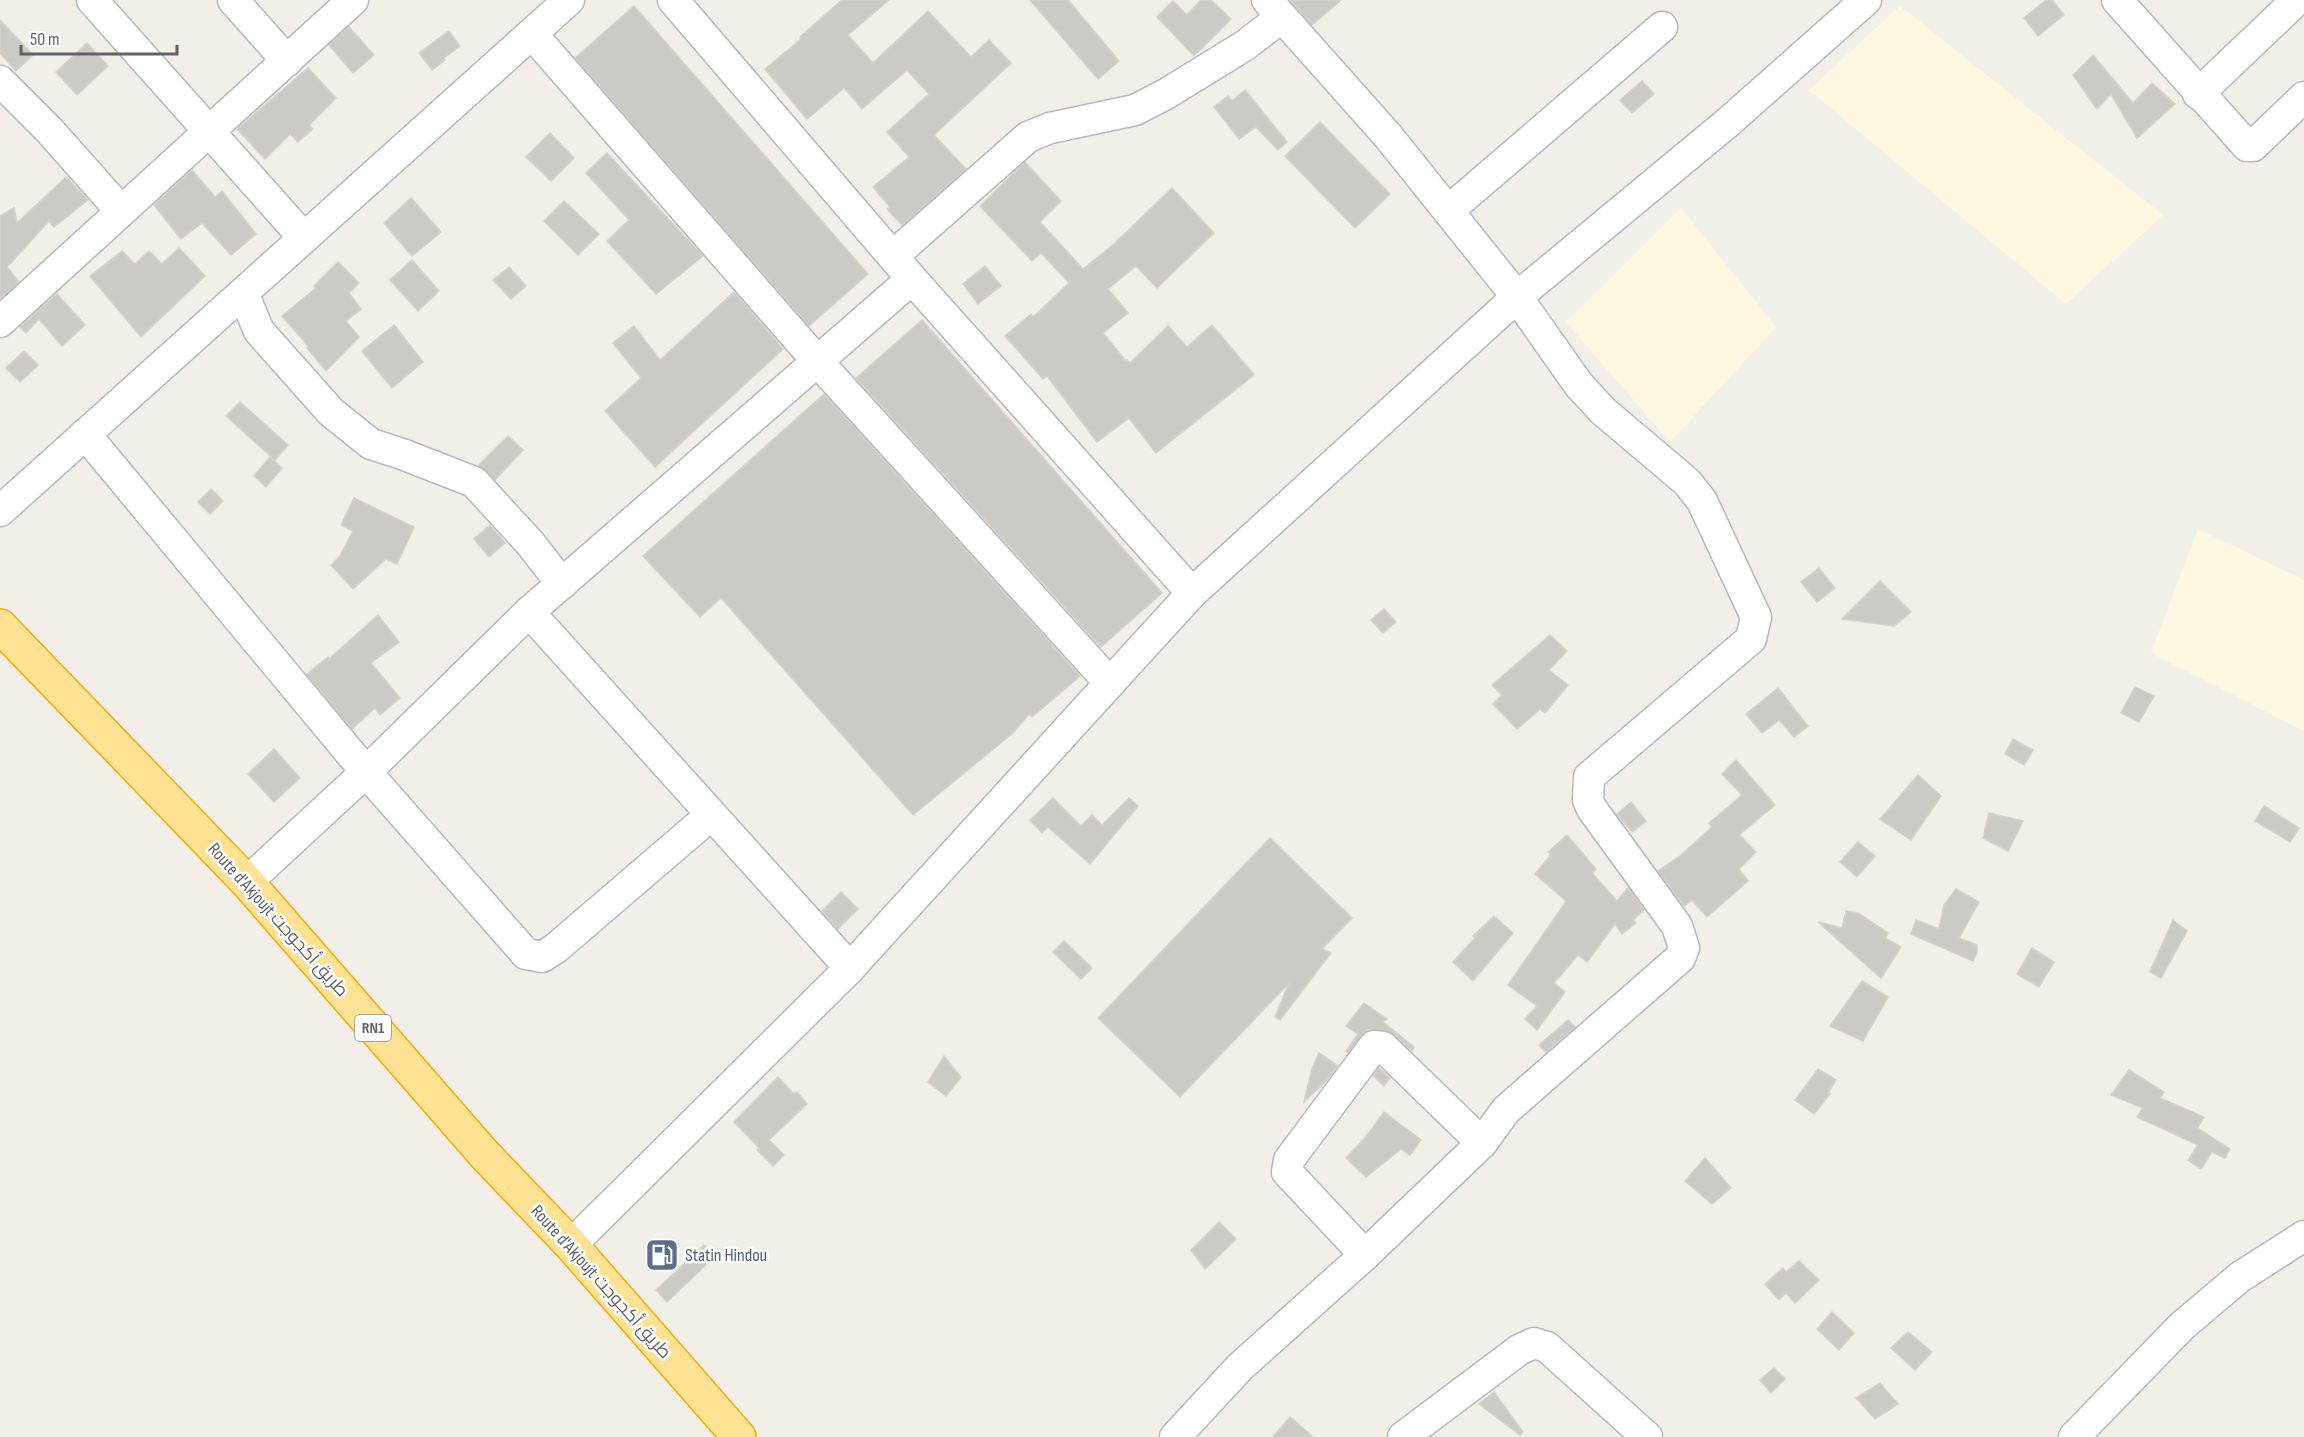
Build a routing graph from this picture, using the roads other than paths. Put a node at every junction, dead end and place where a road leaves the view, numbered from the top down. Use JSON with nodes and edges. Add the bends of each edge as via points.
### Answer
{"nodes":[{"id":1,"x":92,"y":0,"type":"edge"},
{"id":2,"x":233,"y":0,"type":"edge"},
{"id":3,"x":353,"y":0,"type":"edge"},
{"id":4,"x":569,"y":0,"type":"edge"},
{"id":5,"x":673,"y":0,"type":"edge"},
{"id":6,"x":2117,"y":0,"type":"edge"},
{"id":7,"x":2298,"y":0,"type":"edge"},
{"id":8,"x":1861,"y":2,"type":"edge"},
{"id":9,"x":1274,"y":8,"type":"edge"},
{"id":10,"x":1662,"y":27,"type":"dead end"},
{"id":11,"x":532,"y":34,"type":"junction"},
{"id":12,"x":287,"y":61,"type":"junction"},
{"id":13,"x":0,"y":81,"type":"edge"},
{"id":14,"x":2199,"y":94,"type":"junction"},
{"id":15,"x":2304,"y":97,"type":"edge"},
{"id":16,"x":209,"y":132,"type":"junction"},
{"id":17,"x":121,"y":211,"type":"junction"},
{"id":18,"x":1448,"y":211,"type":"junction"},
{"id":19,"x":304,"y":238,"type":"junction"},
{"id":20,"x":893,"y":256,"type":"junction"},
{"id":21,"x":912,"y":279,"type":"junction"},
{"id":22,"x":243,"y":293,"type":"junction"},
{"id":23,"x":1517,"y":297,"type":"junction"},
{"id":24,"x":0,"y":322,"type":"edge"},
{"id":25,"x":818,"y":362,"type":"junction"},
{"id":26,"x":85,"y":434,"type":"junction"},
{"id":27,"x":0,"y":511,"type":"edge"},
{"id":28,"x":562,"y":584,"type":"junction"},
{"id":29,"x":1192,"y":592,"type":"junction"},
{"id":30,"x":529,"y":612,"type":"junction"},
{"id":31,"x":0,"y":626,"type":"edge"},
{"id":32,"x":1110,"y":683,"type":"junction"},
{"id":33,"x":366,"y":772,"type":"junction"},
{"id":34,"x":711,"y":815,"type":"junction"},
{"id":35,"x":247,"y":882,"type":"junction"},
{"id":36,"x":850,"y":968,"type":"junction"},
{"id":37,"x":1482,"y":1143,"type":"junction"},
{"id":38,"x":2304,"y":1236,"type":"edge"},
{"id":39,"x":571,"y":1245,"type":"junction"},
{"id":40,"x":1365,"y":1255,"type":"junction"},
{"id":41,"x":1185,"y":1433,"type":"edge"},
{"id":42,"x":739,"y":1437,"type":"edge"},
{"id":43,"x":1403,"y":1437,"type":"edge"},
{"id":44,"x":1647,"y":1437,"type":"edge"},
{"id":45,"x":2074,"y":1437,"type":"edge"}],
"edges":[{"from":1,"to":16,"type":"street"},
{"from":2,"to":12,"type":"street"},
{"from":3,"to":12,"type":"street"},
{"from":4,"to":11,"type":"street"},
{"from":5,"to":20,"type":"street"},
{"from":6,"to":14,"type":"street"},
{"from":7,"to":14,"type":"street"},
{"from":8,"to":23,"type":"street","via":[[1726,124]]},
{"from":9,"to":18,"type":"street","via":[[1388,136]]},
{"from":9,"to":20,"type":"street","via":[[1244,46],[1166,94],[1135,110],[1050,128],[1028,137]]},
{"from":10,"to":18,"type":"street"},
{"from":11,"to":19,"type":"street"},
{"from":11,"to":25,"type":"street"},
{"from":12,"to":16,"type":"street"},
{"from":13,"to":17,"type":"street"},
{"from":14,"to":15,"type":"street","via":[[2250,147]]},
{"from":16,"to":17,"type":"street"},
{"from":16,"to":19,"type":"street"},
{"from":17,"to":24,"type":"street"},
{"from":18,"to":23,"type":"street"},
{"from":19,"to":22,"type":"street"},
{"from":20,"to":21,"type":"street"},
{"from":21,"to":25,"type":"street"},
{"from":21,"to":29,"type":"street"},
{"from":22,"to":26,"type":"street"},
{"from":22,"to":28,"type":"street","via":[[259,331],[331,412],[371,444],[474,482]]},
{"from":23,"to":29,"type":"street"},
{"from":23,"to":37,"type":"street","via":[[1579,385],[1603,411],[1687,482],[1702,501],[1756,617],[1751,639],[1589,777],[1587,791],[1593,809],[1677,926],[1684,948],[1680,958],[1506,1110]]},
{"from":25,"to":28,"type":"street"},
{"from":25,"to":32,"type":"street"},
{"from":26,"to":27,"type":"street"},
{"from":26,"to":33,"type":"street"},
{"from":28,"to":30,"type":"street"},
{"from":29,"to":32,"type":"street"},
{"from":30,"to":33,"type":"street"},
{"from":30,"to":34,"type":"street"},
{"from":31,"to":35,"type":"highway","name":"Route d'Akjoujt طريق أكجوجت","number":"RN1"},
{"from":32,"to":36,"type":"street"},
{"from":33,"to":34,"type":"street","via":[[526,954],[542,957]]},
{"from":33,"to":35,"type":"street"},
{"from":34,"to":36,"type":"street"},
{"from":35,"to":39,"type":"highway","name":"Route d'Akjoujt طريق أكجوجت","number":"RN1","via":[[484,1154]]},
{"from":36,"to":39,"type":"street"},
{"from":37,"to":40,"type":"street"},
{"from":37,"to":40,"type":"street","via":[[1383,1047],[1374,1046],[1289,1160],[1287,1172]]},
{"from":38,"to":45,"type":"street","via":[[2240,1277],[2182,1326]]},
{"from":39,"to":42,"type":"highway","name":"Route d'Akjoujt طريق أكجوجت","number":"RN1"},
{"from":40,"to":41,"type":"street","via":[[1240,1367]]},
{"from":43,"to":44,"type":"street","via":[[1519,1350],[1534,1343],[1547,1347]]}]}
